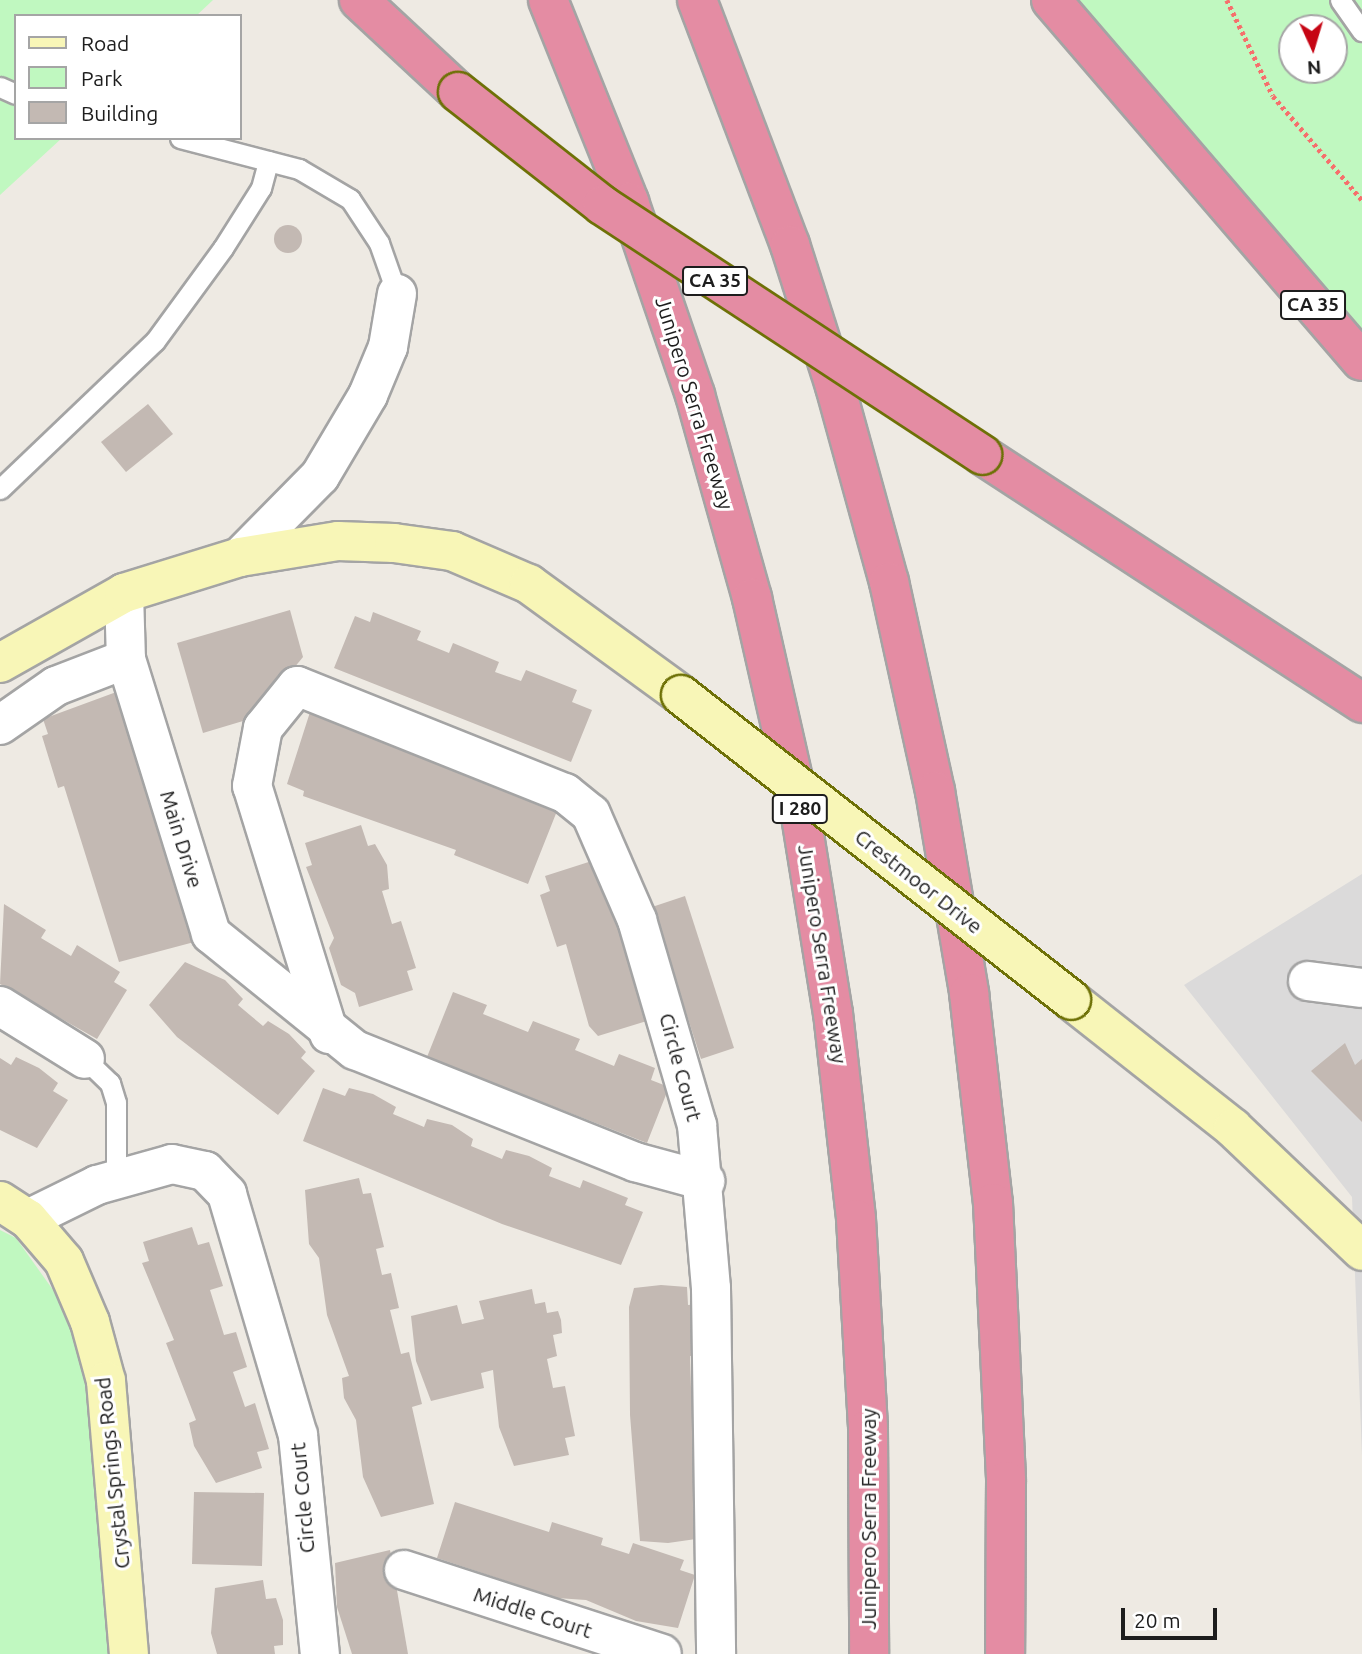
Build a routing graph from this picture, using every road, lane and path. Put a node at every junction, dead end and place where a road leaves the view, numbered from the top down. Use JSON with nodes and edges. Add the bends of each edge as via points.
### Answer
{"nodes":[{"id":1,"x":359,"y":0,"type":"edge"},
{"id":2,"x":548,"y":0,"type":"edge"},
{"id":3,"x":697,"y":0,"type":"edge"},
{"id":4,"x":1051,"y":0,"type":"edge"},
{"id":5,"x":1227,"y":0,"type":"edge"},
{"id":6,"x":1340,"y":0,"type":"edge"},
{"id":7,"x":1362,"y":30,"type":"edge"},
{"id":8,"x":188,"y":140,"type":"edge"},
{"id":9,"x":268,"y":161,"type":"junction"},
{"id":10,"x":1362,"y":200,"type":"edge"},
{"id":11,"x":397,"y":294,"type":"joint"},
{"id":12,"x":1362,"y":361,"type":"edge"},
{"id":13,"x":0,"y":489,"type":"edge"},
{"id":14,"x":240,"y":557,"type":"junction"},
{"id":15,"x":124,"y":593,"type":"junction"},
{"id":16,"x":126,"y":659,"type":"junction"},
{"id":17,"x":0,"y":663,"type":"edge"},
{"id":18,"x":1362,"y":703,"type":"edge"},
{"id":19,"x":0,"y":724,"type":"edge"},
{"id":20,"x":1308,"y":981,"type":"dead end"},
{"id":21,"x":1362,"y":988,"type":"edge"},
{"id":22,"x":0,"y":1006,"type":"edge"},
{"id":23,"x":329,"y":1034,"type":"junction"},
{"id":24,"x":85,"y":1059,"type":"joint"},
{"id":25,"x":116,"y":1180,"type":"junction"},
{"id":26,"x":705,"y":1181,"type":"junction"},
{"id":27,"x":14,"y":1210,"type":"edge"},
{"id":28,"x":1362,"y":1251,"type":"edge"},
{"id":29,"x":404,"y":1570,"type":"dead end"},
{"id":30,"x":129,"y":1654,"type":"edge"},
{"id":31,"x":320,"y":1654,"type":"edge"},
{"id":32,"x":662,"y":1654,"type":"edge"},
{"id":33,"x":716,"y":1654,"type":"edge"},
{"id":34,"x":869,"y":1654,"type":"edge"},
{"id":35,"x":1005,"y":1654,"type":"edge"}],
"edges":[{"from":1,"to":18,"type":"highway","number":"CA 35","bridge":true,"via":[[458,92],[602,205]]},
{"from":2,"to":34,"type":"highway","name":"Junipero Serra Freeway","number":"I 280","via":[[629,202],[695,395],[752,597],[800,810],[835,1027],[856,1219],[869,1441]]},
{"from":3,"to":35,"type":"highway","via":[[790,245],[835,386],[892,593],[935,791],[969,993],[993,1203],[1005,1439]]},
{"from":4,"to":12,"type":"highway","number":"CA 35"},
{"from":5,"to":10,"type":"path","via":[[1273,96]]},
{"from":6,"to":7,"type":"lane"},
{"from":8,"to":9,"type":"lane"},
{"from":9,"to":11,"type":"lane","via":[[299,169],[350,199],[379,243]]},
{"from":9,"to":13,"type":"lane","via":[[261,188],[155,341]]},
{"from":11,"to":14,"type":"street","via":[[388,347],[368,395],[320,476]]},
{"from":14,"to":15,"type":"street"},
{"from":14,"to":28,"type":"street","name":"Crestmoor Drive","bridge":true,"via":[[338,541],[452,551],[549,595],[1219,1115]]},
{"from":15,"to":16,"type":"street","name":"Main Drive"},
{"from":15,"to":17,"type":"street"},
{"from":16,"to":19,"type":"street","via":[[56,686]]},
{"from":16,"to":23,"type":"street","name":"Main Drive","via":[[211,934]]},
{"from":20,"to":21,"type":"street"},
{"from":22,"to":24,"type":"street"},
{"from":23,"to":26,"type":"street","name":"Main Drive","via":[[374,1059],[622,1157]]},
{"from":23,"to":26,"type":"street","name":"Circle Court","via":[[252,786],[263,728],[298,686],[565,793],[591,814],[637,920],[682,1062]]},
{"from":24,"to":25,"type":"lane","via":[[110,1083],[116,1103]]},
{"from":25,"to":27,"type":"street","name":"Circle Court"},
{"from":25,"to":31,"type":"street","name":"Circle Court","via":[[172,1164],[205,1171],[227,1194],[298,1436]]},
{"from":26,"to":33,"type":"street","name":"Circle Court"},
{"from":27,"to":30,"type":"street","name":"Crystal Springs Road","via":[[64,1261],[106,1381]]},
{"from":29,"to":32,"type":"street","name":"Middle Court"}]}
